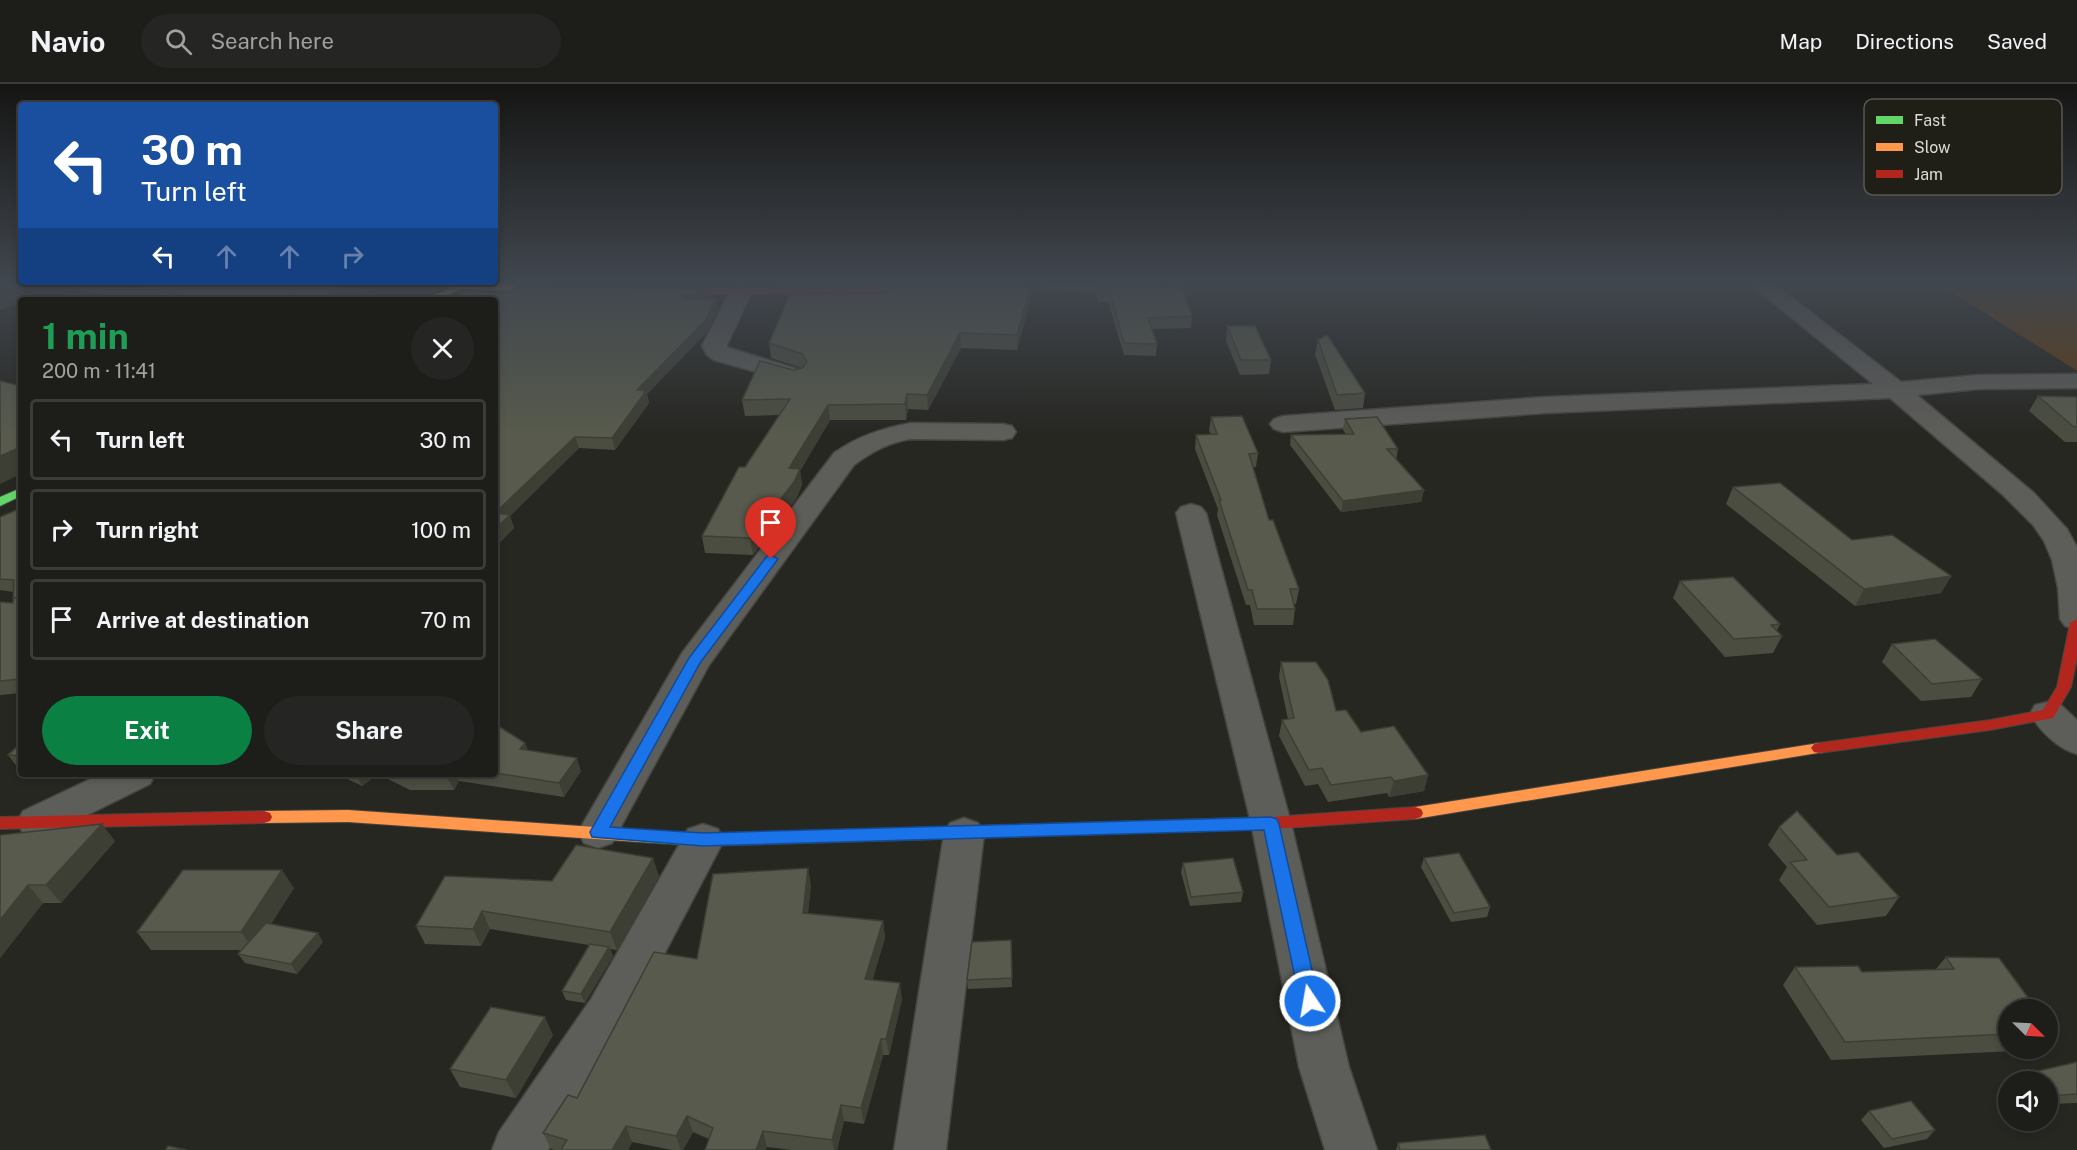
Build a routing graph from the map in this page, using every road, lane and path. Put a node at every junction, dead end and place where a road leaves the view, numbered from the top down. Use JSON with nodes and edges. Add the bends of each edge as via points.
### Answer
{"nodes":[{"id":1,"x":721,"y":333,"type":"edge"},
{"id":2,"x":1825,"y":333,"type":"edge"},
{"id":3,"x":1853,"y":354,"type":"junction"},
{"id":4,"x":795,"y":376,"type":"edge"},
{"id":5,"x":2077,"y":381,"type":"edge"},
{"id":6,"x":1979,"y":382,"type":"junction"},
{"id":7,"x":1897,"y":390,"type":"junction"},
{"id":8,"x":1283,"y":424,"type":"dead end"},
{"id":9,"x":1003,"y":432,"type":"dead end"},
{"id":10,"x":18,"y":493,"type":"edge"},
{"id":11,"x":0,"y":502,"type":"edge"},
{"id":12,"x":1191,"y":513,"type":"dead end"},
{"id":13,"x":2077,"y":621,"type":"edge"},
{"id":14,"x":2048,"y":714,"type":"junction"},
{"id":15,"x":2077,"y":741,"type":"edge"},
{"id":16,"x":129,"y":777,"type":"edge"},
{"id":17,"x":18,"y":823,"type":"edge"},
{"id":18,"x":1271,"y":824,"type":"junction"},
{"id":19,"x":598,"y":832,"type":"junction"},
{"id":20,"x":964,"y":834,"type":"junction"},
{"id":21,"x":703,"y":840,"type":"junction"},
{"id":22,"x":518,"y":1150,"type":"edge"},
{"id":23,"x":920,"y":1150,"type":"edge"},
{"id":24,"x":1351,"y":1150,"type":"edge"}],
"edges":[{"from":1,"to":4,"type":"street","via":[[715,350]]},
{"from":2,"to":3,"type":"street"},
{"from":3,"to":6,"type":"street"},
{"from":3,"to":7,"type":"street"},
{"from":5,"to":6,"type":"street"},
{"from":6,"to":7,"type":"street"},
{"from":7,"to":8,"type":"street","via":[[1546,405]]},
{"from":7,"to":13,"type":"street","via":[[2040,517],[2058,540],[2075,580]]},
{"from":9,"to":19,"type":"street","via":[[892,434],[859,447],[844,459],[694,661]]},
{"from":10,"to":11,"type":"street"},
{"from":12,"to":18,"type":"street"},
{"from":13,"to":14,"type":"street","via":[[2064,687]]},
{"from":14,"to":15,"type":"street"},
{"from":14,"to":18,"type":"street","via":[[1436,811]]},
{"from":16,"to":17,"type":"street"},
{"from":17,"to":19,"type":"street","via":[[348,816]]},
{"from":18,"to":20,"type":"street"},
{"from":18,"to":24,"type":"street","via":[[1324,1067]]},
{"from":19,"to":21,"type":"street"},
{"from":20,"to":21,"type":"street"},
{"from":20,"to":23,"type":"street"},
{"from":21,"to":22,"type":"street","via":[[608,1014]]}]}
